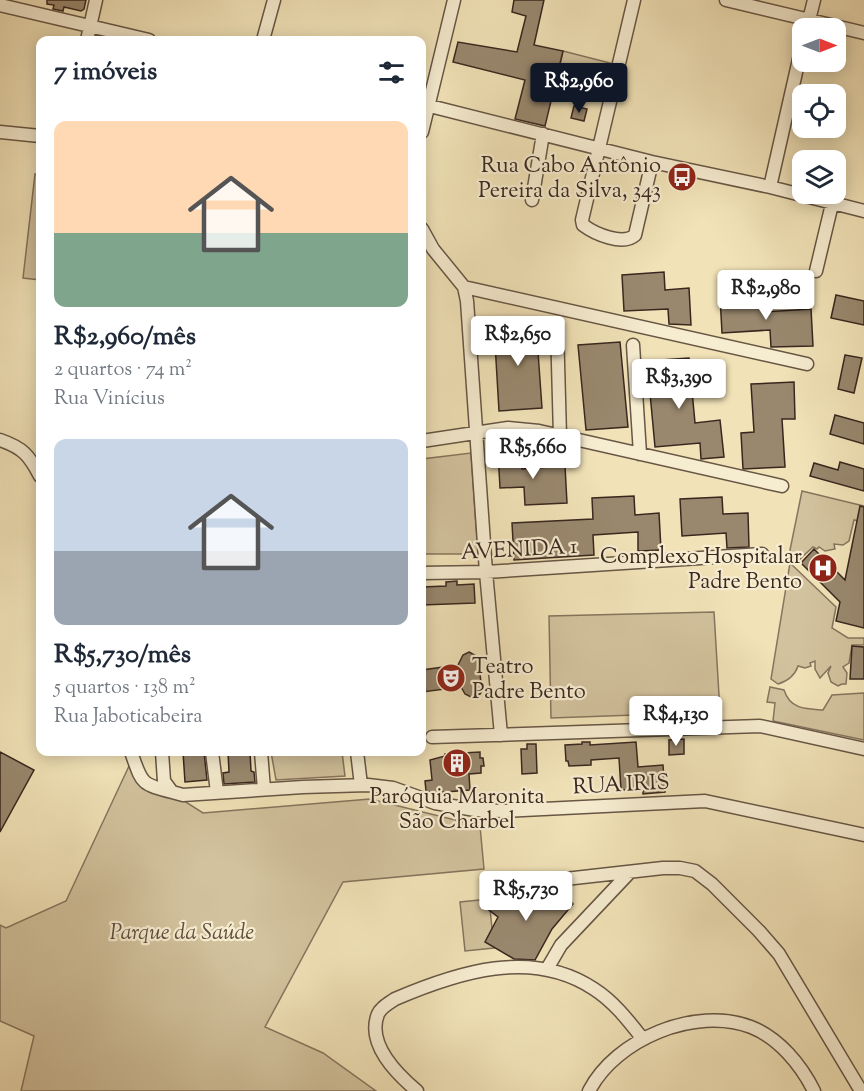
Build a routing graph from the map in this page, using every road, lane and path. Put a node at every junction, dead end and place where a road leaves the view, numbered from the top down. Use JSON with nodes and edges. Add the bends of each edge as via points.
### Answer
{"nodes":[{"id":1,"x":96,"y":0,"type":"edge"},
{"id":2,"x":273,"y":0,"type":"edge"},
{"id":3,"x":454,"y":0,"type":"edge"},
{"id":4,"x":634,"y":0,"type":"edge"},
{"id":5,"x":726,"y":0,"type":"edge"},
{"id":6,"x":813,"y":0,"type":"edge"},
{"id":7,"x":0,"y":5,"type":"edge"},
{"id":8,"x":809,"y":18,"type":"edge"},
{"id":9,"x":792,"y":19,"type":"edge"},
{"id":10,"x":90,"y":27,"type":"junction"},
{"id":11,"x":846,"y":30,"type":"edge"},
{"id":12,"x":864,"y":33,"type":"edge"},
{"id":13,"x":88,"y":36,"type":"edge"},
{"id":14,"x":131,"y":36,"type":"edge"},
{"id":15,"x":264,"y":36,"type":"edge"},
{"id":16,"x":796,"y":72,"type":"edge"},
{"id":17,"x":426,"y":101,"type":"edge"},
{"id":18,"x":426,"y":105,"type":"edge"},
{"id":19,"x":0,"y":132,"type":"edge"},
{"id":20,"x":543,"y":134,"type":"junction"},
{"id":21,"x":36,"y":136,"type":"edge"},
{"id":22,"x":600,"y":148,"type":"junction"},
{"id":23,"x":652,"y":162,"type":"junction"},
{"id":24,"x":770,"y":187,"type":"junction"},
{"id":25,"x":792,"y":193,"type":"edge"},
{"id":26,"x":532,"y":200,"type":"dead end"},
{"id":27,"x":832,"y":204,"type":"joint"},
{"id":28,"x":864,"y":211,"type":"edge"},
{"id":29,"x":426,"y":236,"type":"edge"},
{"id":30,"x":816,"y":270,"type":"dead end"},
{"id":31,"x":464,"y":287,"type":"junction"},
{"id":32,"x":558,"y":327,"type":"dead end"},
{"id":33,"x":633,"y":345,"type":"dead end"},
{"id":34,"x":807,"y":364,"type":"dead end"},
{"id":35,"x":477,"y":432,"type":"junction"},
{"id":36,"x":560,"y":436,"type":"junction"},
{"id":37,"x":0,"y":440,"type":"edge"},
{"id":38,"x":426,"y":440,"type":"edge"},
{"id":39,"x":639,"y":454,"type":"junction"},
{"id":40,"x":36,"y":469,"type":"edge"},
{"id":41,"x":782,"y":486,"type":"dead end"},
{"id":42,"x":762,"y":554,"type":"dead end"},
{"id":43,"x":486,"y":572,"type":"junction"},
{"id":44,"x":426,"y":573,"type":"edge"},
{"id":45,"x":501,"y":735,"type":"junction"},
{"id":46,"x":432,"y":737,"type":"dead end"},
{"id":47,"x":864,"y":749,"type":"edge"},
{"id":48,"x":132,"y":756,"type":"edge"},
{"id":49,"x":162,"y":756,"type":"edge"},
{"id":50,"x":212,"y":756,"type":"edge"},
{"id":51,"x":261,"y":756,"type":"edge"},
{"id":52,"x":357,"y":756,"type":"edge"},
{"id":53,"x":361,"y":785,"type":"junction"},
{"id":54,"x":264,"y":789,"type":"junction"},
{"id":55,"x":172,"y":792,"type":"junction"},
{"id":56,"x":217,"y":792,"type":"junction"},
{"id":57,"x":864,"y":835,"type":"edge"},
{"id":58,"x":630,"y":872,"type":"junction"},
{"id":59,"x":512,"y":885,"type":"dead end"},
{"id":60,"x":547,"y":969,"type":"junction"},
{"id":61,"x":642,"y":1038,"type":"junction"},
{"id":62,"x":417,"y":1091,"type":"edge"},
{"id":63,"x":589,"y":1091,"type":"edge"},
{"id":64,"x":814,"y":1091,"type":"edge"},
{"id":65,"x":861,"y":1091,"type":"edge"}],
"edges":[{"from":1,"to":10,"type":"street"},
{"from":2,"to":15,"type":"street"},
{"from":3,"to":17,"type":"street"},
{"from":4,"to":22,"type":"street"},
{"from":5,"to":9,"type":"street"},
{"from":6,"to":8,"type":"street"},
{"from":7,"to":10,"type":"street"},
{"from":10,"to":13,"type":"street"},
{"from":10,"to":14,"type":"street"},
{"from":11,"to":12,"type":"street"},
{"from":16,"to":24,"type":"street"},
{"from":18,"to":20,"type":"street"},
{"from":19,"to":21,"type":"street"},
{"from":20,"to":22,"type":"street"},
{"from":20,"to":26,"type":"street"},
{"from":22,"to":23,"type":"street"},
{"from":22,"to":23,"type":"street","via":[[582,220],[588,229],[624,241],[635,235]]},
{"from":23,"to":24,"type":"street"},
{"from":24,"to":25,"type":"street"},
{"from":27,"to":28,"type":"street"},
{"from":27,"to":30,"type":"street"},
{"from":29,"to":31,"type":"street"},
{"from":31,"to":34,"type":"street"},
{"from":31,"to":35,"type":"street"},
{"from":32,"to":36,"type":"street"},
{"from":33,"to":39,"type":"street"},
{"from":35,"to":36,"type":"street","via":[[508,428]]},
{"from":35,"to":38,"type":"street"},
{"from":35,"to":43,"type":"street"},
{"from":36,"to":39,"type":"street"},
{"from":37,"to":40,"type":"street","via":[[16,445]]},
{"from":39,"to":41,"type":"street"},
{"from":42,"to":43,"type":"street","name":"AVENIDA 1"},
{"from":43,"to":44,"type":"street","name":"AVENIDA 1"},
{"from":43,"to":45,"type":"street"},
{"from":45,"to":46,"type":"street"},
{"from":45,"to":47,"type":"street","via":[[760,726]]},
{"from":48,"to":55,"type":"street","name":"RUA IRIS","via":[[141,780],[149,787]]},
{"from":49,"to":55,"type":"street","via":[[164,781]]},
{"from":50,"to":56,"type":"street"},
{"from":51,"to":54,"type":"street"},
{"from":52,"to":53,"type":"street"},
{"from":53,"to":54,"type":"street","name":"RUA IRIS"},
{"from":53,"to":57,"type":"street","name":"RUA IRIS","via":[[476,810],[705,801]]},
{"from":54,"to":56,"type":"street","name":"RUA IRIS"},
{"from":55,"to":56,"type":"street","name":"RUA IRIS"},
{"from":58,"to":59,"type":"street"},
{"from":58,"to":60,"type":"street","via":[[561,945]]},
{"from":58,"to":65,"type":"street","via":[[680,868],[695,871],[712,884],[779,954]]},
{"from":60,"to":61,"type":"street","via":[[594,989]]},
{"from":60,"to":62,"type":"street","via":[[473,972],[415,990],[384,1006],[376,1024],[378,1041],[384,1056]]},
{"from":61,"to":63,"type":"street","via":[[604,1068]]},
{"from":61,"to":64,"type":"street","via":[[717,1020],[752,1028],[767,1035],[788,1054],[805,1072]]}]}
